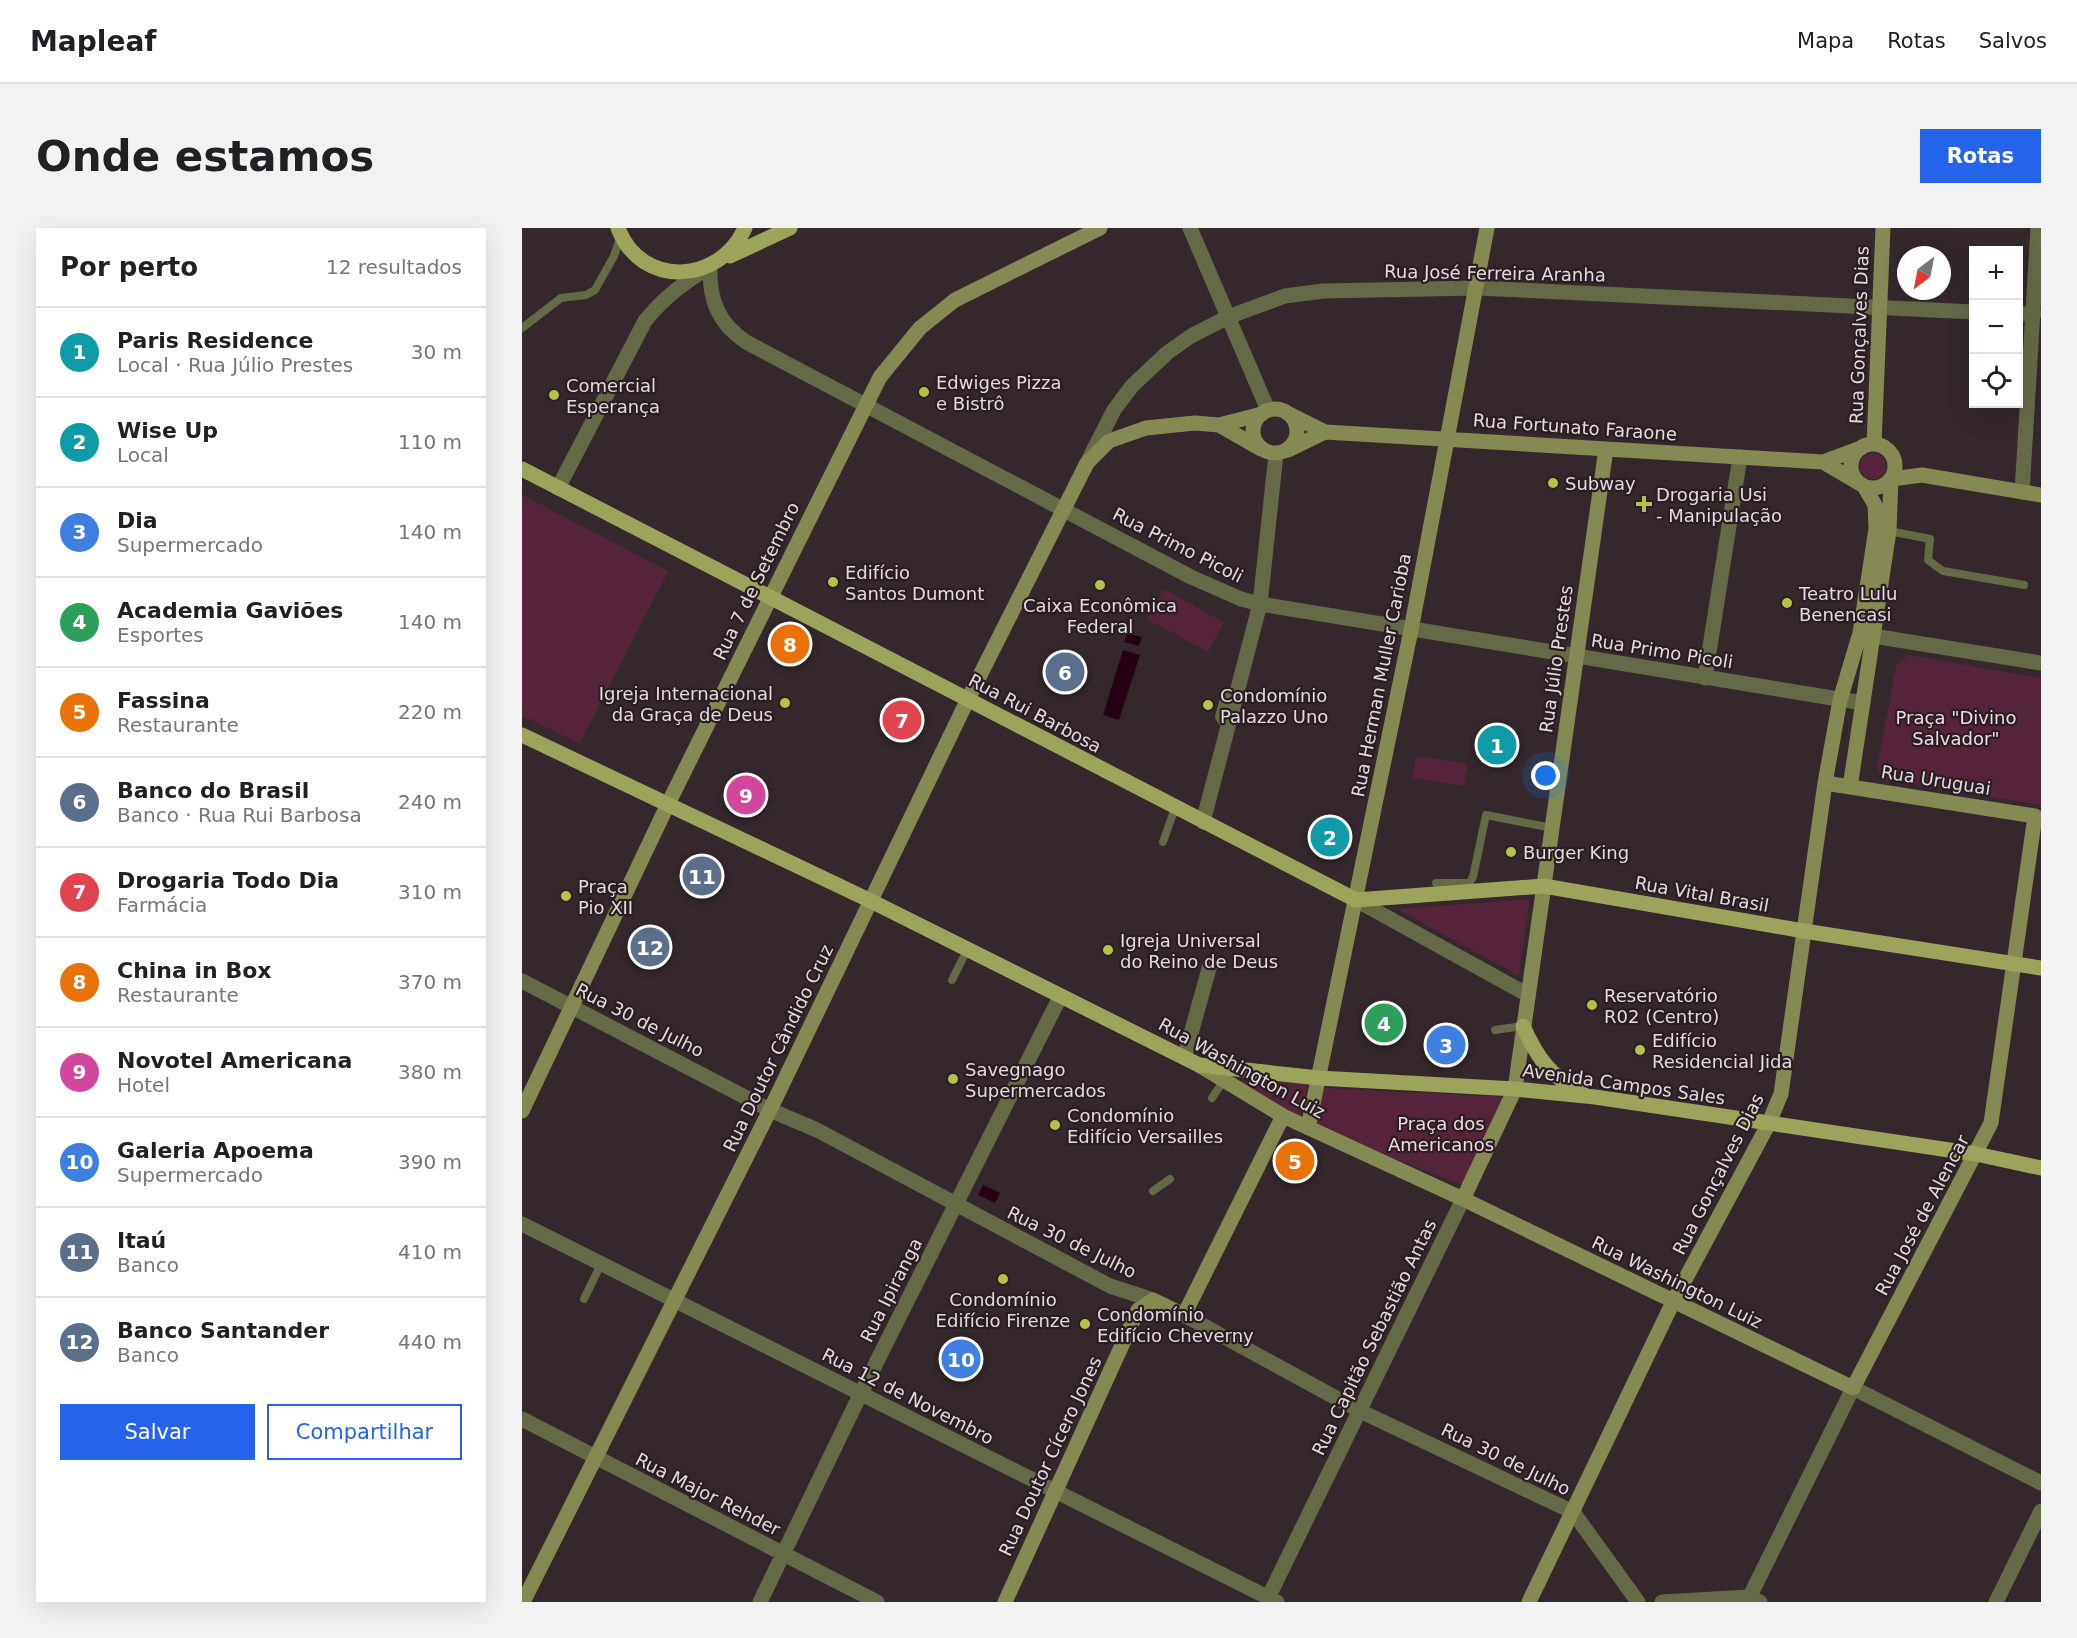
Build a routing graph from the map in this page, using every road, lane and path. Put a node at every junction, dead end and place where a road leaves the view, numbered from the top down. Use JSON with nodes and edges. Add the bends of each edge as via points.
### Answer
{"nodes":[{"id":1,"x":745,"y":228,"type":"edge"},
{"id":2,"x":790,"y":228,"type":"edge"},
{"id":3,"x":1100,"y":228,"type":"edge"},
{"id":4,"x":1190,"y":228,"type":"edge"},
{"id":5,"x":1487,"y":228,"type":"edge"},
{"id":6,"x":1883,"y":228,"type":"edge"},
{"id":7,"x":2038,"y":228,"type":"edge"},
{"id":8,"x":618,"y":230,"type":"edge"},
{"id":9,"x":713,"y":265,"type":"junction"},
{"id":10,"x":1477,"y":288,"type":"junction"},
{"id":11,"x":1879,"y":307,"type":"junction"},
{"id":12,"x":1969,"y":312,"type":"edge"},
{"id":13,"x":2026,"y":314,"type":"edge"},
{"id":14,"x":1228,"y":317,"type":"junction"},
{"id":15,"x":522,"y":328,"type":"edge"},
{"id":16,"x":865,"y":404,"type":"junction"},
{"id":17,"x":1265,"y":412,"type":"junction"},
{"id":18,"x":1289,"y":414,"type":"junction"},
{"id":19,"x":1219,"y":425,"type":"junction"},
{"id":20,"x":1325,"y":432,"type":"junction"},
{"id":21,"x":1447,"y":439,"type":"junction"},
{"id":22,"x":1868,"y":446,"type":"junction"},
{"id":23,"x":1606,"y":449,"type":"junction"},
{"id":24,"x":1274,"y":452,"type":"junction"},
{"id":25,"x":1890,"y":453,"type":"junction"},
{"id":26,"x":1740,"y":457,"type":"junction"},
{"id":27,"x":1823,"y":462,"type":"junction"},
{"id":28,"x":1087,"y":463,"type":"junction"},
{"id":29,"x":522,"y":470,"type":"edge"},
{"id":30,"x":1922,"y":475,"type":"junction"},
{"id":31,"x":1891,"y":479,"type":"junction"},
{"id":32,"x":1861,"y":484,"type":"junction"},
{"id":33,"x":558,"y":488,"type":"junction"},
{"id":34,"x":2022,"y":492,"type":"junction"},
{"id":35,"x":2041,"y":495,"type":"edge"},
{"id":36,"x":1065,"y":509,"type":"junction"},
{"id":37,"x":1889,"y":531,"type":"junction"},
{"id":38,"x":2024,"y":585,"type":"dead end"},
{"id":39,"x":770,"y":598,"type":"junction"},
{"id":40,"x":1260,"y":604,"type":"junction"},
{"id":41,"x":1411,"y":630,"type":"junction"},
{"id":42,"x":1873,"y":636,"type":"junction"},
{"id":43,"x":1576,"y":657,"type":"junction"},
{"id":44,"x":2041,"y":663,"type":"edge"},
{"id":45,"x":1705,"y":678,"type":"junction"},
{"id":46,"x":968,"y":699,"type":"junction"},
{"id":47,"x":1840,"y":700,"type":"junction"},
{"id":48,"x":1863,"y":703,"type":"junction"},
{"id":49,"x":522,"y":735,"type":"edge"},
{"id":50,"x":1825,"y":783,"type":"junction"},
{"id":51,"x":1850,"y":787,"type":"junction"},
{"id":52,"x":668,"y":804,"type":"junction"},
{"id":53,"x":1175,"y":808,"type":"junction"},
{"id":54,"x":2038,"y":816,"type":"edge"},
{"id":55,"x":1203,"y":822,"type":"junction"},
{"id":56,"x":1552,"y":828,"type":"junction"},
{"id":57,"x":1163,"y":842,"type":"dead end"},
{"id":58,"x":1436,"y":883,"type":"dead end"},
{"id":59,"x":1544,"y":886,"type":"junction"},
{"id":60,"x":1356,"y":900,"type":"junction"},
{"id":61,"x":872,"y":901,"type":"junction"},
{"id":62,"x":1804,"y":931,"type":"junction"},
{"id":63,"x":968,"y":948,"type":"junction"},
{"id":64,"x":2013,"y":963,"type":"junction"},
{"id":65,"x":1210,"y":965,"type":"dead end"},
{"id":66,"x":2041,"y":968,"type":"edge"},
{"id":67,"x":952,"y":980,"type":"dead end"},
{"id":68,"x":522,"y":981,"type":"edge"},
{"id":69,"x":1528,"y":995,"type":"junction"},
{"id":70,"x":1060,"y":997,"type":"junction"},
{"id":71,"x":572,"y":1007,"type":"junction"},
{"id":72,"x":1523,"y":1026,"type":"junction"},
{"id":73,"x":1495,"y":1030,"type":"dead end"},
{"id":74,"x":1185,"y":1055,"type":"junction"},
{"id":75,"x":1199,"y":1065,"type":"junction"},
{"id":76,"x":1319,"y":1078,"type":"junction"},
{"id":77,"x":1224,"y":1080,"type":"junction"},
{"id":78,"x":1515,"y":1089,"type":"junction"},
{"id":79,"x":1595,"y":1097,"type":"junction"},
{"id":80,"x":1212,"y":1098,"type":"dead end"},
{"id":81,"x":770,"y":1110,"type":"junction"},
{"id":82,"x":522,"y":1111,"type":"edge"},
{"id":83,"x":1283,"y":1116,"type":"junction"},
{"id":84,"x":1768,"y":1125,"type":"junction"},
{"id":85,"x":1308,"y":1128,"type":"junction"},
{"id":86,"x":1976,"y":1154,"type":"junction"},
{"id":87,"x":2041,"y":1168,"type":"edge"},
{"id":88,"x":1170,"y":1179,"type":"dead end"},
{"id":89,"x":1153,"y":1191,"type":"dead end"},
{"id":90,"x":1463,"y":1199,"type":"junction"},
{"id":91,"x":956,"y":1206,"type":"junction"},
{"id":92,"x":522,"y":1224,"type":"edge"},
{"id":93,"x":601,"y":1264,"type":"junction"},
{"id":94,"x":584,"y":1299,"type":"dead end"},
{"id":95,"x":674,"y":1300,"type":"junction"},
{"id":96,"x":1153,"y":1300,"type":"junction"},
{"id":97,"x":1673,"y":1302,"type":"junction"},
{"id":98,"x":1184,"y":1315,"type":"junction"},
{"id":99,"x":1853,"y":1388,"type":"junction"},
{"id":100,"x":861,"y":1393,"type":"junction"},
{"id":101,"x":1360,"y":1411,"type":"junction"},
{"id":102,"x":522,"y":1419,"type":"edge"},
{"id":103,"x":595,"y":1459,"type":"junction"},
{"id":104,"x":2041,"y":1483,"type":"edge"},
{"id":105,"x":1056,"y":1493,"type":"junction"},
{"id":106,"x":2041,"y":1511,"type":"edge"},
{"id":107,"x":1573,"y":1512,"type":"junction"},
{"id":108,"x":784,"y":1555,"type":"junction"},
{"id":109,"x":1752,"y":1600,"type":"edge"},
{"id":110,"x":1271,"y":1601,"type":"edge"},
{"id":111,"x":523,"y":1602,"type":"edge"},
{"id":112,"x":760,"y":1602,"type":"edge"},
{"id":113,"x":877,"y":1602,"type":"edge"},
{"id":114,"x":1005,"y":1602,"type":"edge"},
{"id":115,"x":1529,"y":1602,"type":"edge"},
{"id":116,"x":1638,"y":1602,"type":"edge"},
{"id":117,"x":1662,"y":1602,"type":"edge"},
{"id":118,"x":1996,"y":1602,"type":"edge"}],
"edges":[{"from":1,"to":9,"type":"main road","via":[[733,248]]},
{"from":2,"to":9,"type":"main road"},
{"from":3,"to":16,"type":"main road","name":"Rua 7 de Setembro","via":[[955,300],[898,351]]},
{"from":4,"to":14,"type":"street"},
{"from":5,"to":10,"type":"main road","name":"Rua Herman Muller Carioba"},
{"from":6,"to":11,"type":"main road","name":"Rua Gonçalves Dias"},
{"from":7,"to":13,"type":"street"},
{"from":8,"to":9,"type":"main road","via":[[629,248],[654,267],[684,272]]},
{"from":8,"to":15,"type":"lane","via":[[614,256],[595,290],[561,298]]},
{"from":9,"to":16,"type":"street","name":"Rua Primo Picoli","via":[[709,283],[714,308],[732,333]]},
{"from":9,"to":33,"type":"street","via":[[677,287],[645,321]]},
{"from":10,"to":11,"type":"street","name":"Rua José Ferreira Aranha"},
{"from":10,"to":14,"type":"street","name":"Rua José Ferreira Aranha","via":[[1323,291],[1285,296]]},
{"from":10,"to":21,"type":"main road","name":"Rua Herman Muller Carioba"},
{"from":11,"to":12,"type":"street","name":"Rua José Ferreira Aranha"},
{"from":11,"to":22,"type":"main road","name":"Rua Gonçalves Dias"},
{"from":13,"to":34,"type":"street"},
{"from":14,"to":17,"type":"street"},
{"from":14,"to":28,"type":"street","name":"Rua José Ferreira Aranha","via":[[1191,336],[1147,369],[1114,410]]},
{"from":16,"to":36,"type":"street","name":"Rua Primo Picoli"},
{"from":16,"to":39,"type":"main road","name":"Rua 7 de Setembro"},
{"from":17,"to":18,"type":"main road","via":[[1275,409]]},
{"from":17,"to":19,"type":"main road"},
{"from":17,"to":24,"type":"main road","via":[[1254,425],[1254,439]]},
{"from":18,"to":20,"type":"main road"},
{"from":18,"to":24,"type":"main road","via":[[1298,432],[1294,445]]},
{"from":19,"to":24,"type":"main road"},
{"from":19,"to":28,"type":"main road","name":"Rua Doutor Cândido Cruz","via":[[1146,428],[1109,441]]},
{"from":20,"to":21,"type":"main road","name":"Rua Fortunato Faraone"},
{"from":20,"to":24,"type":"main road"},
{"from":21,"to":23,"type":"main road","name":"Rua Fortunato Faraone"},
{"from":21,"to":41,"type":"main road","name":"Rua Herman Muller Carioba"},
{"from":22,"to":25,"type":"main road"},
{"from":22,"to":27,"type":"main road","name":"Rua Fortunato Faraone"},
{"from":22,"to":32,"type":"main road","via":[[1852,458],[1851,465]]},
{"from":23,"to":26,"type":"main road","name":"Rua Fortunato Faraone"},
{"from":23,"to":43,"type":"main road","name":"Rua Júlio Prestes"},
{"from":24,"to":40,"type":"street"},
{"from":25,"to":30,"type":"main road"},
{"from":25,"to":31,"type":"main road","via":[[1894,463]]},
{"from":26,"to":27,"type":"main road","name":"Rua Fortunato Faraone"},
{"from":26,"to":45,"type":"street"},
{"from":27,"to":32,"type":"main road","name":"Rua Fortunato Faraone"},
{"from":28,"to":36,"type":"main road","name":"Rua Doutor Cândido Cruz"},
{"from":29,"to":33,"type":"main road","name":"Rua Rui Barbosa"},
{"from":30,"to":31,"type":"main road"},
{"from":30,"to":34,"type":"main road"},
{"from":31,"to":32,"type":"main road","via":[[1882,486]]},
{"from":31,"to":37,"type":"main road"},
{"from":32,"to":47,"type":"main road","name":"Rua Gonçalves Dias","via":[[1877,517],[1858,644]]},
{"from":33,"to":39,"type":"main road","name":"Rua Rui Barbosa"},
{"from":34,"to":35,"type":"main road"},
{"from":36,"to":40,"type":"street","name":"Rua Primo Picoli","via":[[1191,577]]},
{"from":36,"to":46,"type":"main road","name":"Rua Doutor Cândido Cruz"},
{"from":37,"to":38,"type":"lane","via":[[1930,539],[1928,560],[1943,571]]},
{"from":37,"to":42,"type":"main road"},
{"from":39,"to":46,"type":"main road","name":"Rua Rui Barbosa"},
{"from":39,"to":52,"type":"main road","name":"Rua 7 de Setembro"},
{"from":40,"to":41,"type":"street","name":"Rua Primo Picoli"},
{"from":40,"to":55,"type":"street"},
{"from":41,"to":43,"type":"street","name":"Rua Primo Picoli"},
{"from":41,"to":60,"type":"main road","name":"Rua Herman Muller Carioba"},
{"from":42,"to":44,"type":"street"},
{"from":42,"to":48,"type":"main road"},
{"from":43,"to":45,"type":"street","name":"Rua Primo Picoli"},
{"from":43,"to":56,"type":"main road","name":"Rua Júlio Prestes"},
{"from":45,"to":47,"type":"street","name":"Rua Primo Picoli"},
{"from":46,"to":53,"type":"main road","name":"Rua Rui Barbosa"},
{"from":46,"to":61,"type":"main road","name":"Rua Doutor Cândido Cruz"},
{"from":47,"to":48,"type":"street","name":"Rua Primo Picoli"},
{"from":47,"to":50,"type":"main road","name":"Rua Gonçalves Dias"},
{"from":48,"to":51,"type":"main road"},
{"from":49,"to":52,"type":"main road","name":"Rua Washington Luiz"},
{"from":50,"to":51,"type":"main road","name":"Rua Uruguai"},
{"from":50,"to":62,"type":"main road","name":"Rua Gonçalves Dias"},
{"from":51,"to":54,"type":"main road","name":"Rua Uruguai"},
{"from":52,"to":61,"type":"main road","name":"Rua Washington Luiz"},
{"from":52,"to":71,"type":"main road","name":"Rua 7 de Setembro"},
{"from":53,"to":55,"type":"main road","name":"Rua Rui Barbosa"},
{"from":53,"to":57,"type":"lane"},
{"from":54,"to":64,"type":"main road","name":"Rua José de Alencar"},
{"from":55,"to":60,"type":"main road","name":"Rua Rui Barbosa"},
{"from":56,"to":58,"type":"lane","via":[[1486,815],[1473,878],[1469,883]]},
{"from":56,"to":59,"type":"main road","name":"Rua Júlio Prestes"},
{"from":59,"to":60,"type":"main road","name":"Rua Vital Brasil"},
{"from":59,"to":62,"type":"main road","name":"Rua Vital Brasil"},
{"from":59,"to":69,"type":"main road","name":"Rua Júlio Prestes"},
{"from":60,"to":69,"type":"street","name":"Rua Rui Barbosa"},
{"from":60,"to":76,"type":"main road","name":"Rua Herman Muller Carioba"},
{"from":61,"to":63,"type":"main road","name":"Rua Washington Luiz"},
{"from":61,"to":81,"type":"main road","name":"Rua Doutor Cândido Cruz"},
{"from":62,"to":64,"type":"main road","name":"Rua Vital Brasil"},
{"from":62,"to":84,"type":"main road","name":"Rua Gonçalves Dias","via":[[1781,1094]]},
{"from":63,"to":67,"type":"lane"},
{"from":63,"to":70,"type":"main road","name":"Rua Washington Luiz"},
{"from":64,"to":66,"type":"main road","name":"Rua Vital Brasil"},
{"from":64,"to":86,"type":"main road","name":"Rua José de Alencar","via":[[1991,1123]]},
{"from":65,"to":74,"type":"street"},
{"from":68,"to":71,"type":"street","name":"Rua 30 de Julho"},
{"from":69,"to":72,"type":"main road","name":"Rua Júlio Prestes"},
{"from":70,"to":74,"type":"main road","name":"Rua Washington Luiz"},
{"from":70,"to":91,"type":"street","name":"Rua Ipiranga"},
{"from":71,"to":81,"type":"street","name":"Rua 30 de Julho"},
{"from":71,"to":82,"type":"main road","name":"Rua 7 de Setembro"},
{"from":72,"to":73,"type":"lane"},
{"from":72,"to":78,"type":"main road","name":"Rua Júlio Prestes"},
{"from":72,"to":79,"type":"main road","via":[[1539,1058],[1553,1074]]},
{"from":74,"to":75,"type":"main road","name":"Rua Washington Luiz"},
{"from":75,"to":76,"type":"main road","name":"Avenida Campos Sales"},
{"from":75,"to":77,"type":"main road","name":"Rua Washington Luiz"},
{"from":76,"to":78,"type":"main road","name":"Avenida Campos Sales"},
{"from":76,"to":85,"type":"main road","name":"Rua Herman Muller Carioba"},
{"from":77,"to":80,"type":"lane"},
{"from":77,"to":83,"type":"main road","name":"Rua Washington Luiz"},
{"from":78,"to":79,"type":"main road","name":"Avenida Campos Sales"},
{"from":78,"to":90,"type":"main road","name":"Rua Capitão Sebastião Antas"},
{"from":79,"to":84,"type":"main road","name":"Avenida Campos Sales"},
{"from":81,"to":91,"type":"street","name":"Rua 30 de Julho","via":[[817,1130]]},
{"from":81,"to":95,"type":"main road","name":"Rua Doutor Cândido Cruz"},
{"from":83,"to":85,"type":"main road","name":"Rua Washington Luiz"},
{"from":83,"to":98,"type":"main road"},
{"from":84,"to":86,"type":"main road","name":"Avenida Campos Sales"},
{"from":84,"to":97,"type":"main road","name":"Rua Gonçalves Dias"},
{"from":85,"to":90,"type":"main road","name":"Rua Washington Luiz"},
{"from":86,"to":87,"type":"main road","name":"Avenida Campos Sales"},
{"from":86,"to":99,"type":"main road","name":"Rua José de Alencar"},
{"from":88,"to":89,"type":"lane"},
{"from":90,"to":97,"type":"main road","name":"Rua Washington Luiz"},
{"from":90,"to":101,"type":"street","name":"Rua Capitão Sebastião Antas"},
{"from":91,"to":96,"type":"street","name":"Rua 30 de Julho","via":[[1110,1287]]},
{"from":91,"to":100,"type":"street","name":"Rua Ipiranga"},
{"from":92,"to":93,"type":"street","name":"Rua 12 de Novembro"},
{"from":93,"to":94,"type":"lane"},
{"from":93,"to":95,"type":"street","name":"Rua 12 de Novembro"},
{"from":95,"to":100,"type":"street","name":"Rua 12 de Novembro"},
{"from":95,"to":103,"type":"main road","name":"Rua Doutor Cândido Cruz"},
{"from":96,"to":98,"type":"main road","name":"Rua 30 de Julho"},
{"from":96,"to":105,"type":"main road","name":"Rua Doutor Cícero Jones","via":[[1138,1310]]},
{"from":97,"to":99,"type":"main road","name":"Rua Washington Luiz"},
{"from":97,"to":107,"type":"main road","name":"Rua Gonçalves Dias"},
{"from":98,"to":101,"type":"street","name":"Rua 30 de Julho"},
{"from":99,"to":104,"type":"street","name":"Rua Washington Luiz"},
{"from":99,"to":109,"type":"street","name":"Rua José de Alencar"},
{"from":100,"to":105,"type":"street","name":"Rua 12 de Novembro"},
{"from":100,"to":108,"type":"street","name":"Rua Ipiranga"},
{"from":101,"to":107,"type":"street","name":"Rua 30 de Julho"},
{"from":101,"to":110,"type":"street","name":"Rua Capitão Sebastião Antas"},
{"from":102,"to":103,"type":"street","name":"Rua Major Rehder"},
{"from":103,"to":108,"type":"street","name":"Rua Major Rehder"},
{"from":103,"to":111,"type":"main road","name":"Rua Doutor Cândido Cruz"},
{"from":105,"to":110,"type":"street","name":"Rua 12 de Novembro"},
{"from":105,"to":114,"type":"main road","name":"Rua Doutor Cícero Jones"},
{"from":106,"to":118,"type":"street"},
{"from":107,"to":115,"type":"main road","name":"Rua Gonçalves Dias"},
{"from":107,"to":116,"type":"street","name":"Rua 30 de Julho"},
{"from":108,"to":112,"type":"street","name":"Rua Ipiranga"},
{"from":108,"to":113,"type":"street","name":"Rua Major Rehder"},
{"from":109,"to":117,"type":"street"}]}
